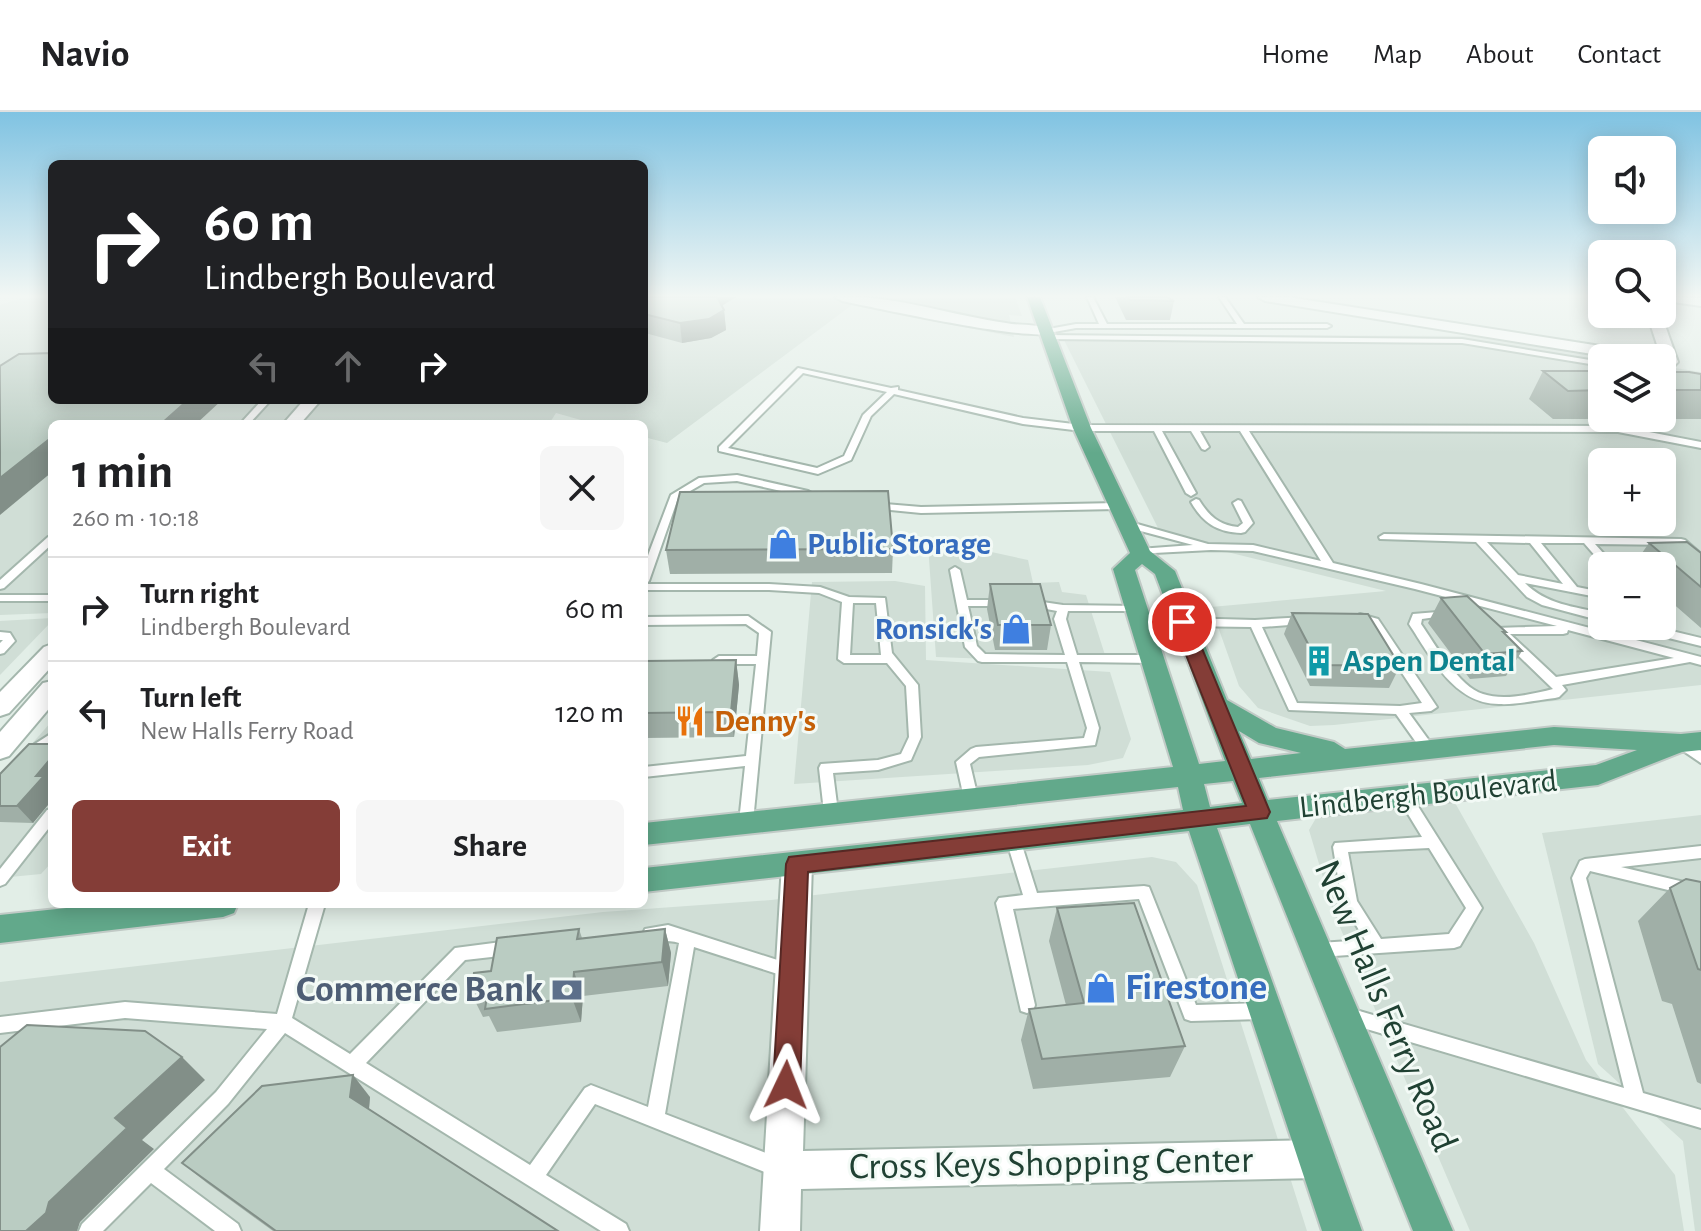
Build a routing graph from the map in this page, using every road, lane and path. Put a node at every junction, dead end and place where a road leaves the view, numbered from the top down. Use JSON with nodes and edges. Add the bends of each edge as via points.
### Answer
{"nodes":[{"id":1,"x":1052,"y":349,"type":"edge"},
{"id":2,"x":1512,"y":349,"type":"edge"},
{"id":3,"x":1588,"y":362,"type":"edge"},
{"id":4,"x":890,"y":388,"type":"junction"},
{"id":5,"x":263,"y":404,"type":"edge"},
{"id":6,"x":309,"y":404,"type":"edge"},
{"id":7,"x":248,"y":420,"type":"edge"},
{"id":8,"x":295,"y":420,"type":"edge"},
{"id":9,"x":1156,"y":427,"type":"junction"},
{"id":10,"x":1193,"y":427,"type":"junction"},
{"id":11,"x":1082,"y":428,"type":"junction"},
{"id":12,"x":1243,"y":428,"type":"junction"},
{"id":13,"x":1701,"y":445,"type":"edge"},
{"id":14,"x":1205,"y":447,"type":"dead end"},
{"id":15,"x":824,"y":498,"type":"edge"},
{"id":16,"x":1238,"y":503,"type":"dead end"},
{"id":17,"x":866,"y":506,"type":"edge"},
{"id":18,"x":1122,"y":515,"type":"junction"},
{"id":19,"x":1384,"y":537,"type":"dead end"},
{"id":20,"x":1481,"y":541,"type":"junction"},
{"id":21,"x":1535,"y":542,"type":"junction"},
{"id":22,"x":1588,"y":542,"type":"junction"},
{"id":23,"x":1652,"y":542,"type":"junction"},
{"id":24,"x":48,"y":543,"type":"edge"},
{"id":25,"x":1211,"y":547,"type":"junction"},
{"id":26,"x":1664,"y":551,"type":"edge"},
{"id":27,"x":1597,"y":552,"type":"edge"},
{"id":28,"x":1140,"y":553,"type":"junction"},
{"id":29,"x":1701,"y":560,"type":"edge"},
{"id":30,"x":1329,"y":565,"type":"junction"},
{"id":31,"x":648,"y":570,"type":"edge"},
{"id":32,"x":955,"y":570,"type":"dead end"},
{"id":33,"x":1514,"y":577,"type":"junction"},
{"id":34,"x":0,"y":586,"type":"edge"},
{"id":35,"x":648,"y":587,"type":"edge"},
{"id":36,"x":1574,"y":590,"type":"junction"},
{"id":37,"x":1588,"y":592,"type":"edge"},
{"id":38,"x":0,"y":598,"type":"edge"},
{"id":39,"x":48,"y":598,"type":"edge"},
{"id":40,"x":848,"y":600,"type":"junction"},
{"id":41,"x":962,"y":603,"type":"junction"},
{"id":42,"x":1063,"y":608,"type":"junction"},
{"id":43,"x":1134,"y":608,"type":"junction"},
{"id":44,"x":1463,"y":613,"type":"edge"},
{"id":45,"x":1588,"y":614,"type":"edge"},
{"id":46,"x":1341,"y":617,"type":"edge"},
{"id":47,"x":1312,"y":619,"type":"edge"},
{"id":48,"x":1487,"y":620,"type":"edge"},
{"id":49,"x":648,"y":621,"type":"edge"},
{"id":50,"x":1182,"y":622,"type":"junction"},
{"id":51,"x":1255,"y":624,"type":"junction"},
{"id":52,"x":1580,"y":630,"type":"junction"},
{"id":53,"x":1500,"y":631,"type":"junction"},
{"id":54,"x":0,"y":636,"type":"edge"},
{"id":55,"x":1676,"y":636,"type":"edge"},
{"id":56,"x":1701,"y":642,"type":"edge"},
{"id":57,"x":0,"y":650,"type":"edge"},
{"id":58,"x":48,"y":656,"type":"edge"},
{"id":59,"x":1072,"y":658,"type":"junction"},
{"id":60,"x":890,"y":659,"type":"junction"},
{"id":61,"x":1152,"y":659,"type":"junction"},
{"id":62,"x":762,"y":660,"type":"junction"},
{"id":63,"x":1696,"y":660,"type":"edge"},
{"id":64,"x":703,"y":661,"type":"edge"},
{"id":65,"x":1553,"y":682,"type":"junction"},
{"id":66,"x":48,"y":694,"type":"edge"},
{"id":67,"x":1215,"y":704,"type":"junction"},
{"id":68,"x":0,"y":707,"type":"edge"},
{"id":69,"x":1400,"y":710,"type":"junction"},
{"id":70,"x":48,"y":740,"type":"edge"},
{"id":71,"x":1694,"y":748,"type":"edge"},
{"id":72,"x":0,"y":749,"type":"edge"},
{"id":73,"x":1428,"y":749,"type":"junction"},
{"id":74,"x":1356,"y":756,"type":"junction"},
{"id":75,"x":753,"y":760,"type":"junction"},
{"id":76,"x":16,"y":769,"type":"edge"},
{"id":77,"x":1242,"y":770,"type":"junction"},
{"id":78,"x":648,"y":772,"type":"edge"},
{"id":79,"x":1188,"y":777,"type":"junction"},
{"id":80,"x":1404,"y":796,"type":"junction"},
{"id":81,"x":971,"y":798,"type":"junction"},
{"id":82,"x":831,"y":812,"type":"junction"},
{"id":83,"x":1260,"y":812,"type":"junction"},
{"id":84,"x":48,"y":818,"type":"edge"},
{"id":85,"x":1199,"y":818,"type":"junction"},
{"id":86,"x":746,"y":822,"type":"junction"},
{"id":87,"x":648,"y":834,"type":"edge"},
{"id":88,"x":1013,"y":839,"type":"junction"},
{"id":89,"x":1432,"y":842,"type":"junction"},
{"id":90,"x":1701,"y":852,"type":"edge"},
{"id":91,"x":7,"y":862,"type":"edge"},
{"id":92,"x":797,"y":864,"type":"junction"},
{"id":93,"x":1585,"y":865,"type":"junction"},
{"id":94,"x":0,"y":880,"type":"edge"},
{"id":95,"x":648,"y":880,"type":"edge"},
{"id":96,"x":1701,"y":892,"type":"edge"},
{"id":97,"x":1032,"y":900,"type":"junction"},
{"id":98,"x":155,"y":908,"type":"edge"},
{"id":99,"x":316,"y":908,"type":"edge"},
{"id":100,"x":69,"y":913,"type":"edge"},
{"id":101,"x":0,"y":929,"type":"edge"},
{"id":102,"x":636,"y":936,"type":"edge"},
{"id":103,"x":688,"y":939,"type":"junction"},
{"id":104,"x":1377,"y":946,"type":"junction"},
{"id":105,"x":525,"y":947,"type":"edge"},
{"id":106,"x":1316,"y":950,"type":"junction"},
{"id":107,"x":790,"y":971,"type":"junction"},
{"id":108,"x":1027,"y":1005,"type":"dead end"},
{"id":109,"x":1266,"y":1011,"type":"junction"},
{"id":110,"x":1342,"y":1014,"type":"junction"},
{"id":111,"x":283,"y":1022,"type":"junction"},
{"id":112,"x":0,"y":1025,"type":"edge"},
{"id":113,"x":352,"y":1065,"type":"junction"},
{"id":114,"x":1636,"y":1100,"type":"junction"},
{"id":115,"x":655,"y":1118,"type":"junction"},
{"id":116,"x":1701,"y":1119,"type":"edge"},
{"id":117,"x":1317,"y":1159,"type":"junction"},
{"id":118,"x":150,"y":1170,"type":"junction"},
{"id":119,"x":784,"y":1170,"type":"junction"},
{"id":120,"x":533,"y":1177,"type":"junction"},
{"id":121,"x":89,"y":1231,"type":"edge"},
{"id":122,"x":231,"y":1231,"type":"edge"},
{"id":123,"x":619,"y":1231,"type":"edge"},
{"id":124,"x":780,"y":1231,"type":"edge"},
{"id":125,"x":1342,"y":1231,"type":"edge"},
{"id":126,"x":1433,"y":1231,"type":"edge"}],
"edges":[{"from":1,"to":11,"type":"main road","name":"New Halls Ferry Road"},
{"from":2,"to":3,"type":"lane"},
{"from":4,"to":4,"type":"lane","via":[[867,415],[848,458],[818,471],[722,449],[801,370]]},
{"from":4,"to":11,"type":"lane","via":[[1023,421]]},
{"from":5,"to":7,"type":"lane"},
{"from":6,"to":8,"type":"street"},
{"from":9,"to":10,"type":"lane"},
{"from":9,"to":11,"type":"lane"},
{"from":9,"to":16,"type":"lane","via":[[1193,498],[1214,525],[1241,530],[1248,523]]},
{"from":10,"to":12,"type":"lane"},
{"from":10,"to":14,"type":"lane"},
{"from":11,"to":18,"type":"main road","name":"New Halls Ferry Road"},
{"from":12,"to":13,"type":"lane","via":[[1618,429]]},
{"from":12,"to":30,"type":"lane"},
{"from":15,"to":31,"type":"lane","via":[[737,478],[702,480],[674,497]]},
{"from":17,"to":18,"type":"lane"},
{"from":18,"to":25,"type":"lane"},
{"from":18,"to":28,"type":"main road","name":"New Halls Ferry Road"},
{"from":19,"to":20,"type":"lane"},
{"from":20,"to":21,"type":"lane"},
{"from":20,"to":33,"type":"lane"},
{"from":21,"to":22,"type":"lane"},
{"from":21,"to":36,"type":"lane"},
{"from":22,"to":23,"type":"lane"},
{"from":22,"to":27,"type":"lane"},
{"from":23,"to":26,"type":"lane"},
{"from":23,"to":29,"type":"lane","via":[[1681,542]]},
{"from":24,"to":34,"type":"lane"},
{"from":25,"to":28,"type":"lane"},
{"from":25,"to":30,"type":"lane","via":[[1253,548]]},
{"from":28,"to":43,"type":"main road","via":[[1124,569]]},
{"from":28,"to":50,"type":"main road","name":"New Halls Ferry Road","via":[[1164,571]]},
{"from":30,"to":52,"type":"lane"},
{"from":32,"to":41,"type":"lane"},
{"from":33,"to":36,"type":"lane"},
{"from":33,"to":45,"type":"lane","via":[[1546,603]]},
{"from":35,"to":40,"type":"lane","via":[[807,589]]},
{"from":36,"to":37,"type":"lane"},
{"from":38,"to":39,"type":"lane"},
{"from":40,"to":60,"type":"lane","via":[[881,600]]},
{"from":40,"to":60,"type":"lane","via":[[844,659]]},
{"from":41,"to":42,"type":"lane"},
{"from":41,"to":59,"type":"lane","via":[[971,647],[982,658]]},
{"from":42,"to":43,"type":"lane"},
{"from":42,"to":59,"type":"lane","via":[[1060,619]]},
{"from":43,"to":61,"type":"main road"},
{"from":44,"to":65,"type":"lane","via":[[1414,618],[1464,689],[1494,700],[1555,694],[1560,690]]},
{"from":46,"to":69,"type":"lane","via":[[1374,622],[1431,707]]},
{"from":47,"to":51,"type":"lane"},
{"from":48,"to":53,"type":"lane"},
{"from":49,"to":62,"type":"lane","via":[[748,620],[765,632]]},
{"from":50,"to":51,"type":"lane"},
{"from":50,"to":67,"type":"main road","name":"New Halls Ferry Road"},
{"from":51,"to":69,"type":"lane","via":[[1293,707]]},
{"from":52,"to":53,"type":"lane"},
{"from":52,"to":63,"type":"lane"},
{"from":53,"to":65,"type":"lane"},
{"from":54,"to":57,"type":"lane","via":[[9,641]]},
{"from":55,"to":56,"type":"lane"},
{"from":58,"to":68,"type":"street"},
{"from":59,"to":61,"type":"lane"},
{"from":59,"to":81,"type":"lane","via":[[1093,728],[1090,742],[976,752],[963,762]]},
{"from":60,"to":82,"type":"lane","via":[[912,685],[915,737],[906,757],[878,765],[826,768]]},
{"from":61,"to":79,"type":"main road"},
{"from":62,"to":64,"type":"lane"},
{"from":62,"to":75,"type":"lane"},
{"from":63,"to":65,"type":"lane"},
{"from":66,"to":72,"type":"street"},
{"from":67,"to":74,"type":"main road","via":[[1268,736]]},
{"from":67,"to":77,"type":"main road","name":"New Halls Ferry Road"},
{"from":69,"to":73,"type":"lane"},
{"from":70,"to":76,"type":"lane"},
{"from":71,"to":73,"type":"main road","name":"Lindbergh Boulevard","via":[[1554,736]]},
{"from":71,"to":80,"type":"main road","name":"Lindbergh Boulevard","via":[[1598,775]]},
{"from":73,"to":74,"type":"main road","name":"Lindbergh Boulevard"},
{"from":74,"to":77,"type":"main road","name":"Lindbergh Boulevard"},
{"from":75,"to":78,"type":"lane"},
{"from":75,"to":86,"type":"lane"},
{"from":77,"to":79,"type":"main road"},
{"from":77,"to":83,"type":"main road","name":"New Halls Ferry Road"},
{"from":79,"to":81,"type":"main road"},
{"from":79,"to":85,"type":"main road"},
{"from":80,"to":83,"type":"main road","name":"Lindbergh Boulevard"},
{"from":80,"to":89,"type":"lane"},
{"from":81,"to":82,"type":"main road"},
{"from":82,"to":86,"type":"main road"},
{"from":83,"to":85,"type":"main road","name":"Lindbergh Boulevard"},
{"from":83,"to":106,"type":"main road","name":"New Halls Ferry Road"},
{"from":84,"to":91,"type":"lane"},
{"from":85,"to":88,"type":"main road","name":"Lindbergh Boulevard"},
{"from":85,"to":109,"type":"main road"},
{"from":86,"to":87,"type":"main road"},
{"from":88,"to":92,"type":"main road","name":"Lindbergh Boulevard"},
{"from":88,"to":97,"type":"lane"},
{"from":89,"to":104,"type":"lane","via":[[1474,908],[1454,941]]},
{"from":89,"to":104,"type":"lane","via":[[1340,847],[1350,902]]},
{"from":90,"to":93,"type":"lane"},
{"from":91,"to":94,"type":"lane"},
{"from":92,"to":95,"type":"main road","name":"Lindbergh Boulevard"},
{"from":92,"to":107,"type":"street"},
{"from":93,"to":96,"type":"lane"},
{"from":93,"to":114,"type":"lane","via":[[1579,878]]},
{"from":97,"to":108,"type":"lane","via":[[1004,903]]},
{"from":97,"to":109,"type":"lane","via":[[1144,892],[1191,1013]]},
{"from":98,"to":100,"type":"main road"},
{"from":99,"to":111,"type":"lane"},
{"from":100,"to":101,"type":"main road"},
{"from":102,"to":103,"type":"lane","via":[[668,932]]},
{"from":103,"to":107,"type":"lane"},
{"from":103,"to":115,"type":"lane"},
{"from":104,"to":106,"type":"lane"},
{"from":105,"to":113,"type":"lane","via":[[461,953]]},
{"from":106,"to":110,"type":"main road","name":"New Halls Ferry Road"},
{"from":107,"to":119,"type":"street"},
{"from":109,"to":117,"type":"main road"},
{"from":110,"to":114,"type":"lane"},
{"from":110,"to":126,"type":"main road","name":"New Halls Ferry Road"},
{"from":111,"to":112,"type":"lane","via":[[125,1010]]},
{"from":111,"to":113,"type":"lane"},
{"from":111,"to":118,"type":"lane","via":[[222,1098]]},
{"from":113,"to":120,"type":"lane"},
{"from":114,"to":116,"type":"lane"},
{"from":115,"to":119,"type":"lane"},
{"from":115,"to":120,"type":"lane","via":[[591,1094]]},
{"from":117,"to":119,"type":"street","name":"Cross Keys Shopping Center"},
{"from":117,"to":125,"type":"main road"},
{"from":118,"to":121,"type":"lane"},
{"from":118,"to":122,"type":"lane"},
{"from":119,"to":124,"type":"street"},
{"from":120,"to":123,"type":"lane"}]}
